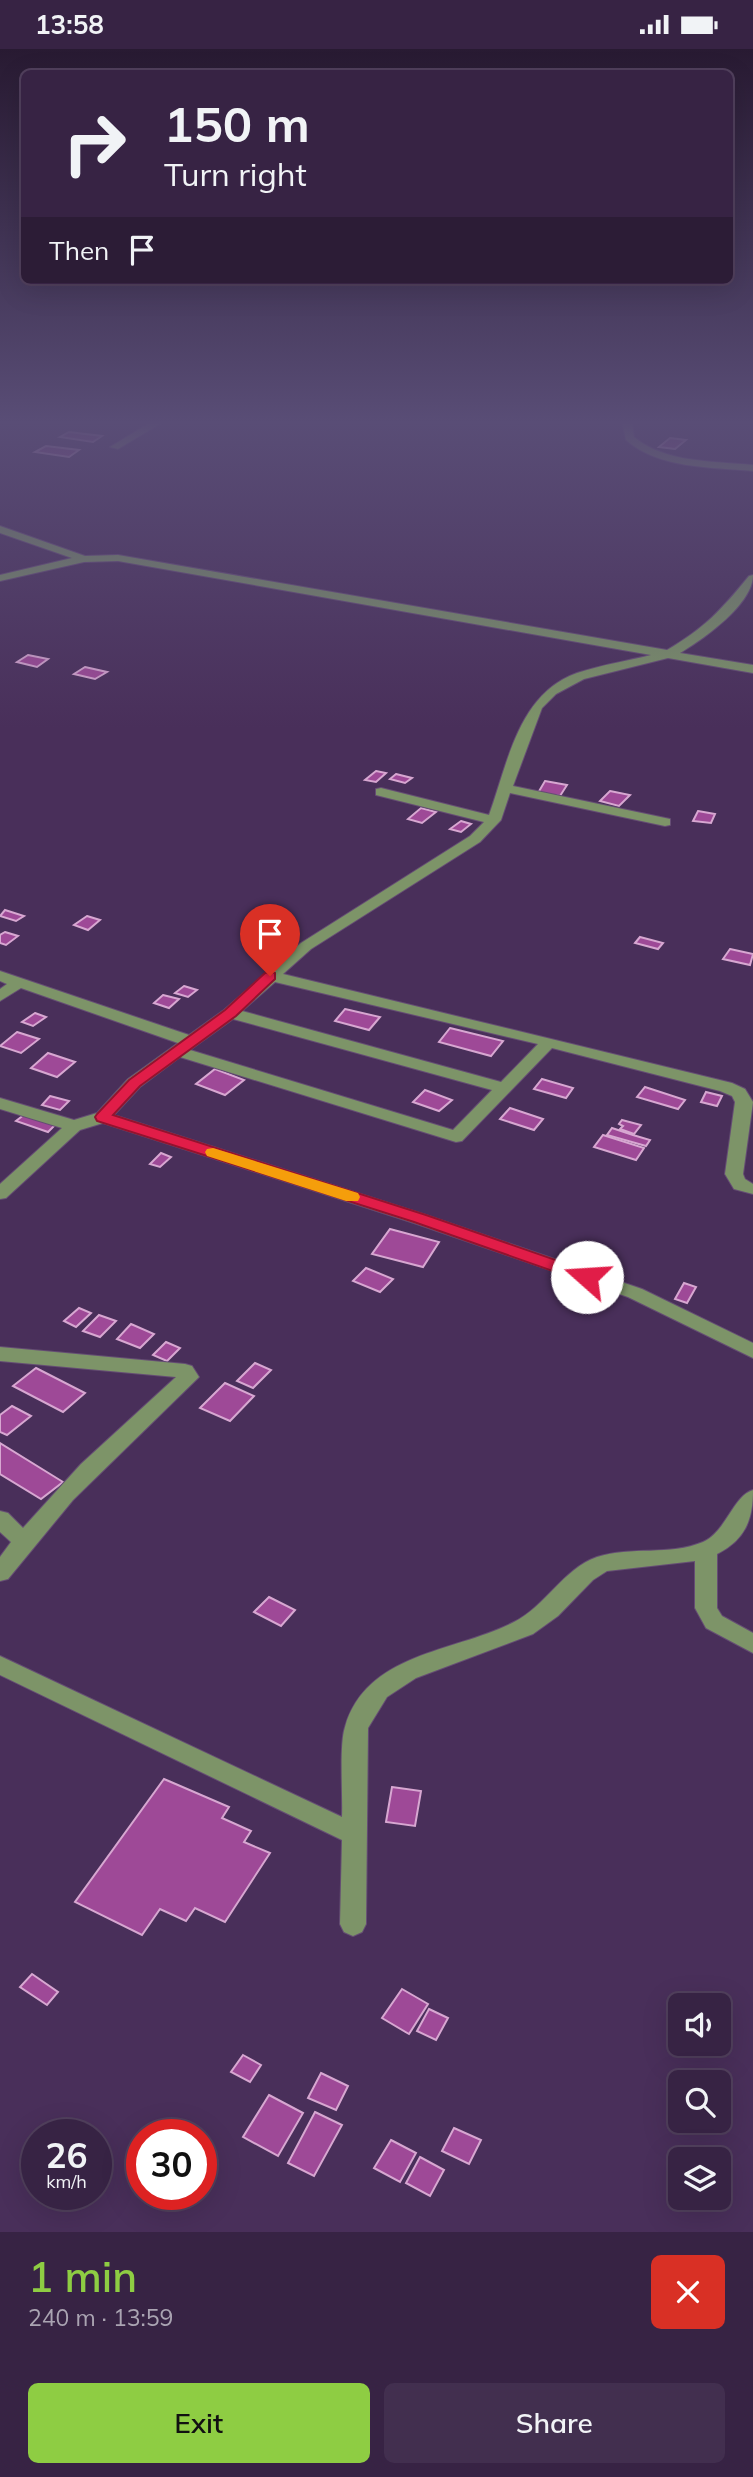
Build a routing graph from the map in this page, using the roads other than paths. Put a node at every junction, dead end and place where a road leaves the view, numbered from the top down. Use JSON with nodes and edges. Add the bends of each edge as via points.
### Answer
{"nodes":[{"id":1,"x":0,"y":529,"type":"edge"},
{"id":2,"x":84,"y":559,"type":"junction"},
{"id":3,"x":0,"y":572,"type":"edge"},
{"id":4,"x":16,"y":573,"type":"junction"},
{"id":5,"x":0,"y":578,"type":"edge"},
{"id":6,"x":753,"y":578,"type":"edge"},
{"id":7,"x":669,"y":654,"type":"junction"},
{"id":8,"x":753,"y":669,"type":"edge"},
{"id":9,"x":505,"y":788,"type":"junction"},
{"id":10,"x":381,"y":792,"type":"dead end"},
{"id":11,"x":494,"y":820,"type":"junction"},
{"id":12,"x":666,"y":822,"type":"dead end"},
{"id":13,"x":0,"y":976,"type":"edge"},
{"id":14,"x":270,"y":976,"type":"junction"},
{"id":15,"x":19,"y":982,"type":"junction"},
{"id":16,"x":0,"y":996,"type":"edge"},
{"id":17,"x":230,"y":1013,"type":"junction"},
{"id":18,"x":549,"y":1042,"type":"junction"},
{"id":19,"x":186,"y":1047,"type":"junction"},
{"id":20,"x":504,"y":1088,"type":"junction"},
{"id":21,"x":0,"y":1103,"type":"edge"},
{"id":22,"x":103,"y":1117,"type":"junction"},
{"id":23,"x":74,"y":1126,"type":"junction"},
{"id":24,"x":753,"y":1189,"type":"edge"},
{"id":25,"x":0,"y":1194,"type":"edge"},
{"id":26,"x":753,"y":1351,"type":"edge"},
{"id":27,"x":0,"y":1354,"type":"edge"},
{"id":28,"x":753,"y":1498,"type":"edge"},
{"id":29,"x":0,"y":1519,"type":"edge"},
{"id":30,"x":23,"y":1541,"type":"junction"},
{"id":31,"x":706,"y":1551,"type":"junction"},
{"id":32,"x":0,"y":1573,"type":"edge"},
{"id":33,"x":753,"y":1644,"type":"edge"},
{"id":34,"x":0,"y":1665,"type":"edge"},
{"id":35,"x":355,"y":1835,"type":"junction"},
{"id":36,"x":353,"y":1924,"type":"dead end"}],
"edges":[{"from":1,"to":2,"type":"street"},
{"from":2,"to":4,"type":"street"},
{"from":2,"to":7,"type":"street","via":[[118,558]]},
{"from":3,"to":4,"type":"street"},
{"from":4,"to":5,"type":"street"},
{"from":6,"to":7,"type":"street","via":[[700,636]]},
{"from":7,"to":8,"type":"street"},
{"from":7,"to":9,"type":"street","via":[[580,676],[552,691],[536,707]]},
{"from":9,"to":11,"type":"street"},
{"from":9,"to":12,"type":"street"},
{"from":10,"to":11,"type":"street"},
{"from":11,"to":14,"type":"street","via":[[475,839],[306,946]]},
{"from":13,"to":15,"type":"street"},
{"from":14,"to":17,"type":"street"},
{"from":14,"to":18,"type":"street"},
{"from":15,"to":16,"type":"street"},
{"from":15,"to":19,"type":"street"},
{"from":17,"to":19,"type":"street"},
{"from":17,"to":20,"type":"street"},
{"from":18,"to":20,"type":"street"},
{"from":18,"to":24,"type":"street","via":[[739,1093],[744,1102],[734,1174],[744,1188]]},
{"from":19,"to":20,"type":"street","via":[[456,1137]]},
{"from":19,"to":22,"type":"street","via":[[134,1083]]},
{"from":21,"to":23,"type":"street"},
{"from":22,"to":23,"type":"street"},
{"from":22,"to":26,"type":"street","via":[[635,1293]]},
{"from":23,"to":25,"type":"street"},
{"from":27,"to":30,"type":"street","via":[[185,1371],[189,1377],[104,1453]]},
{"from":28,"to":31,"type":"street","via":[[722,1542]]},
{"from":29,"to":30,"type":"street"},
{"from":30,"to":32,"type":"street"},
{"from":31,"to":33,"type":"street","via":[[706,1608],[715,1622]]},
{"from":31,"to":35,"type":"street","via":[[603,1564],[583,1575],[542,1616],[503,1638],[390,1682],[366,1703],[356,1728]]},
{"from":34,"to":35,"type":"street"},
{"from":35,"to":36,"type":"street"}]}
